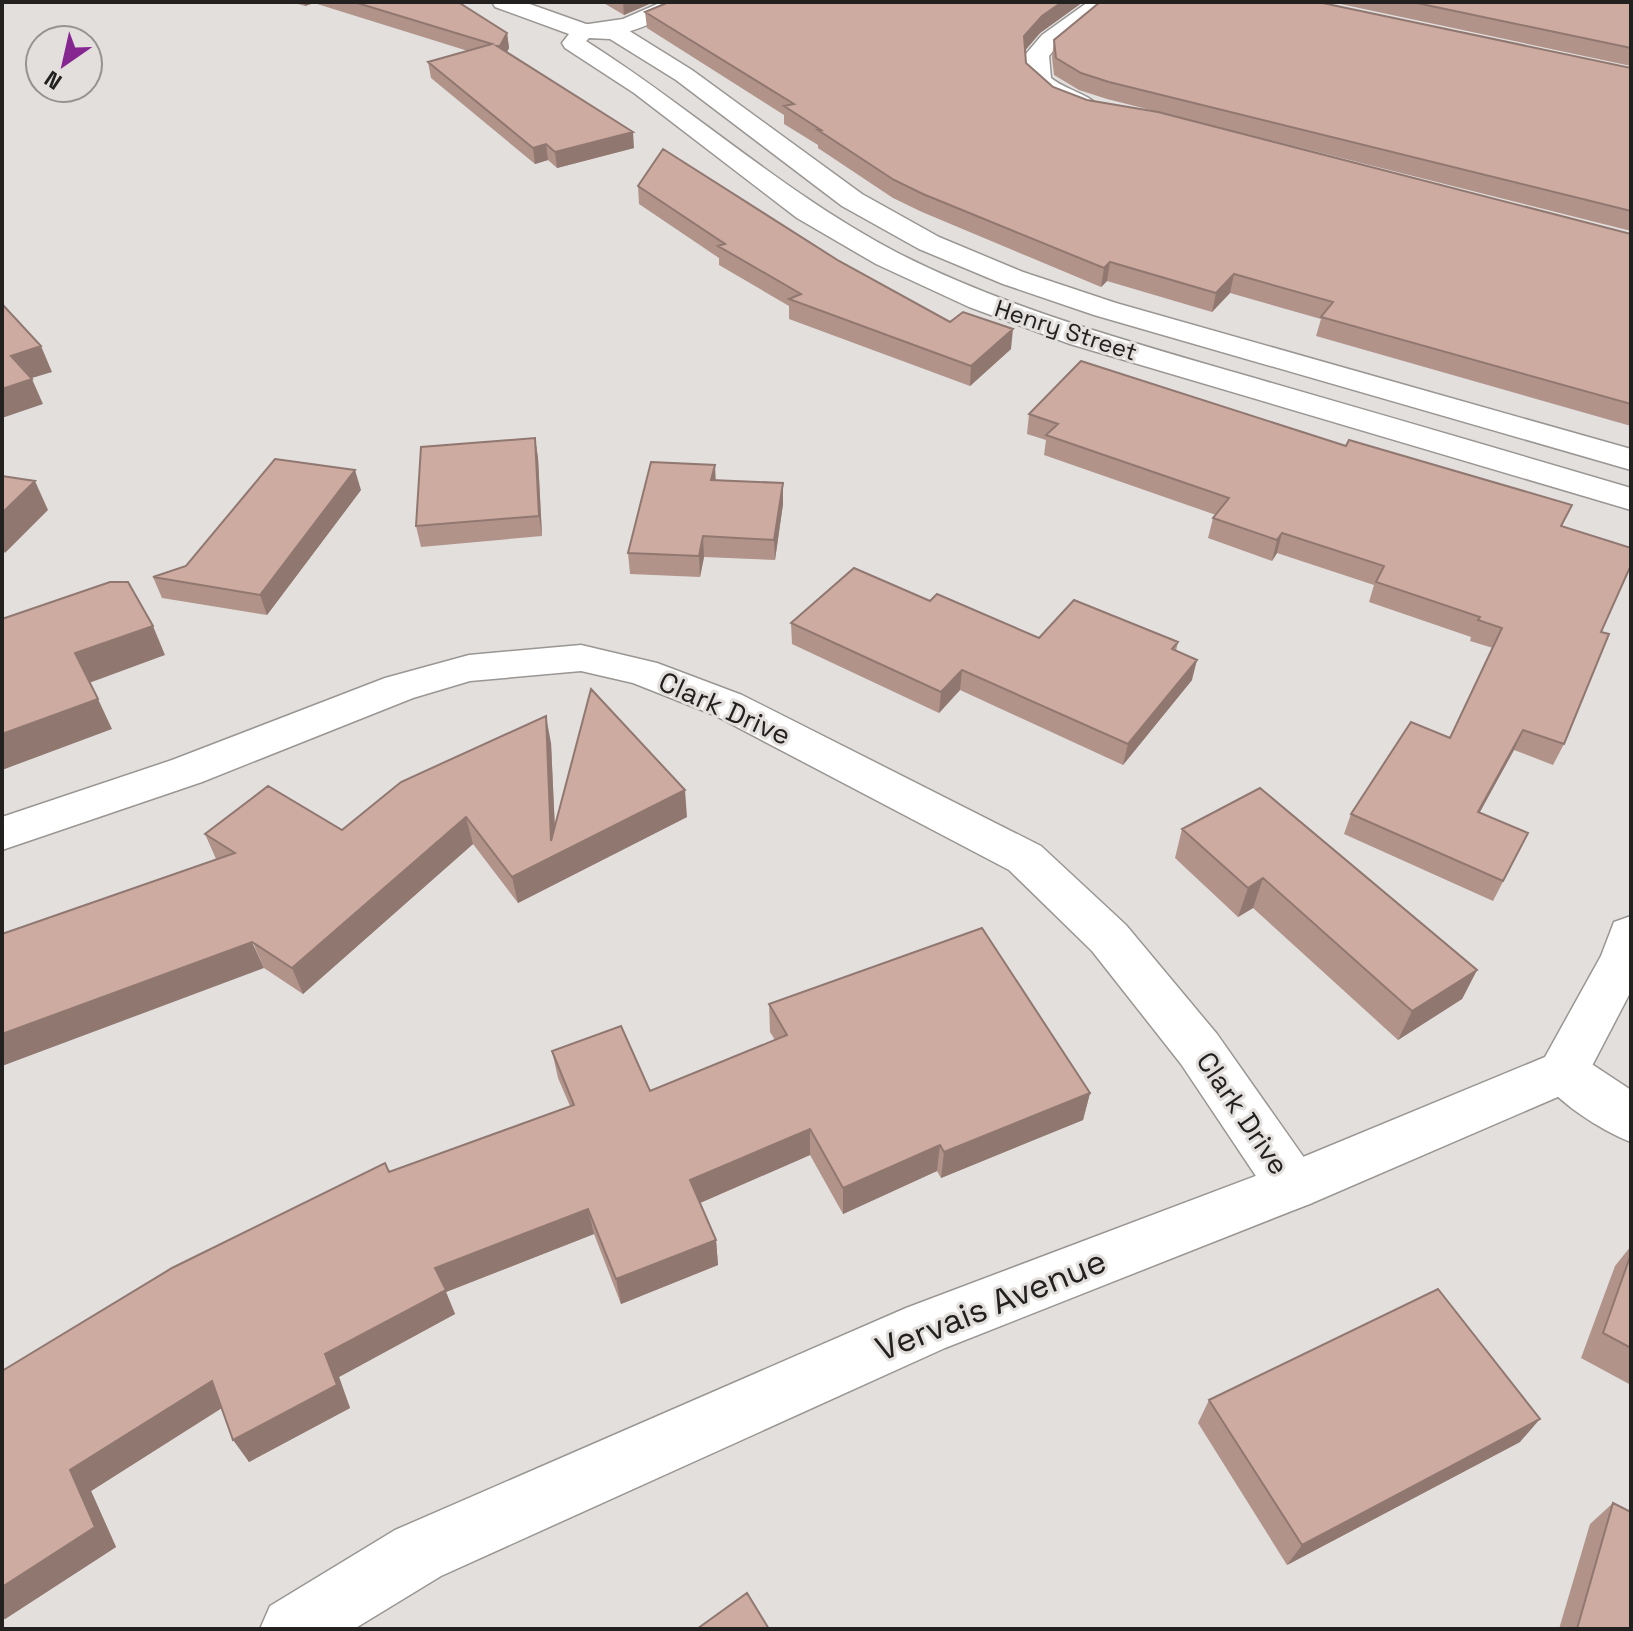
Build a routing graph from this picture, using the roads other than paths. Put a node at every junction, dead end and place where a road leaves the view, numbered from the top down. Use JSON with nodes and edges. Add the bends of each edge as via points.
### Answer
{"nodes":[{"id":1,"x":503,"y":2,"type":"edge"},
{"id":2,"x":681,"y":2,"type":"edge"},
{"id":3,"x":1102,"y":2,"type":"edge"},
{"id":4,"x":583,"y":31,"type":"junction"},
{"id":5,"x":1110,"y":111,"type":"edge"},
{"id":6,"x":1631,"y":460,"type":"edge"},
{"id":7,"x":1631,"y":499,"type":"edge"},
{"id":8,"x":2,"y":834,"type":"edge"},
{"id":9,"x":1631,"y":935,"type":"edge"},
{"id":10,"x":1563,"y":1072,"type":"junction"},
{"id":11,"x":1631,"y":1119,"type":"edge"},
{"id":12,"x":1293,"y":1186,"type":"junction"},
{"id":13,"x":293,"y":1629,"type":"edge"}],
"edges":[{"from":1,"to":4,"type":"street","name":"Henry Street"},
{"from":2,"to":4,"type":"street","via":[[628,25]]},
{"from":3,"to":5,"type":"street","via":[[1037,55],[1039,80],[1056,94]]},
{"from":4,"to":6,"type":"street","name":"Henry Street","via":[[615,32],[684,75],[852,200],[929,243],[1013,278]]},
{"from":4,"to":7,"type":"street","name":"Henry Street","via":[[573,43],[643,88],[807,212],[886,258],[980,301],[1081,337]]},
{"from":8,"to":12,"type":"street","name":"Clark Drive","via":[[187,771],[399,688],[469,668],[581,658],[643,672],[728,705],[1025,858],[1109,938],[1189,1036]]},
{"from":9,"to":10,"type":"street"},
{"from":10,"to":11,"type":"street"},
{"from":10,"to":12,"type":"street","name":"Vervais Avenue"},
{"from":12,"to":13,"type":"street","name":"Vervais Avenue","via":[[926,1328],[418,1553]]}]}
